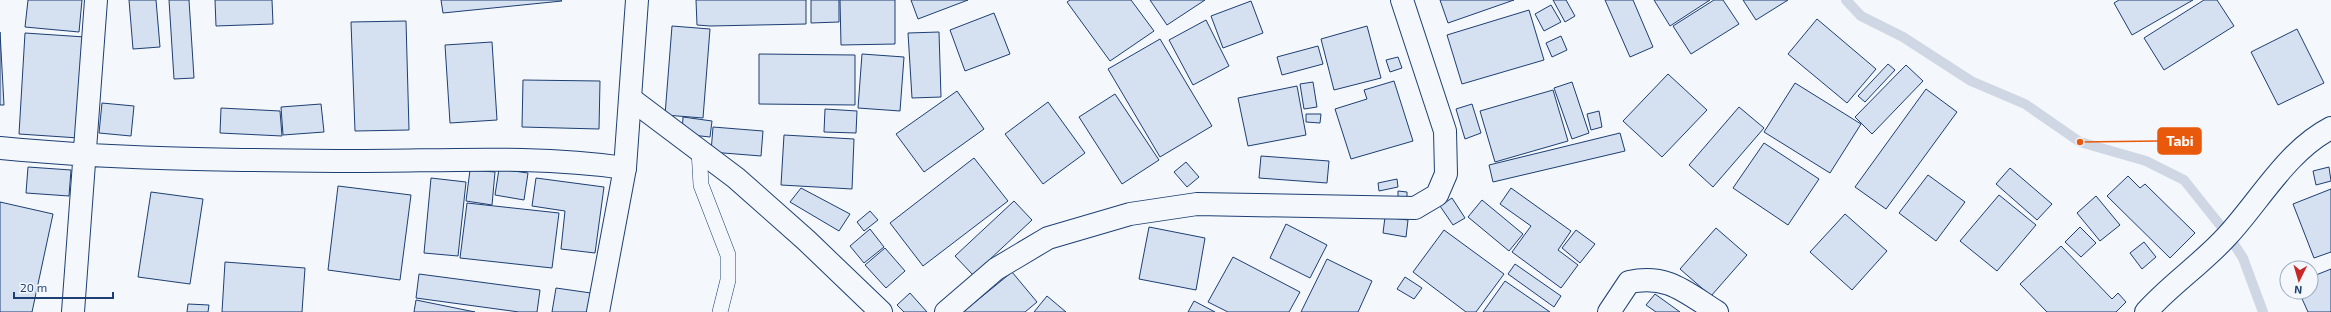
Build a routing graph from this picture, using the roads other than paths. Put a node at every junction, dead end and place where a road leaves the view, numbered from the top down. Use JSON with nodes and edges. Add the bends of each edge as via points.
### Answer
{"nodes":[{"id":1,"x":96,"y":0,"type":"edge"},
{"id":2,"x":637,"y":0,"type":"edge"},
{"id":3,"x":1402,"y":0,"type":"edge"},
{"id":4,"x":631,"y":99,"type":"junction"},
{"id":5,"x":2331,"y":128,"type":"edge"},
{"id":6,"x":0,"y":148,"type":"edge"},
{"id":7,"x":699,"y":150,"type":"junction"},
{"id":8,"x":86,"y":155,"type":"junction"},
{"id":9,"x":625,"y":168,"type":"junction"},
{"id":10,"x":74,"y":312,"type":"edge"},
{"id":11,"x":598,"y":312,"type":"edge"},
{"id":12,"x":720,"y":312,"type":"edge"},
{"id":13,"x":881,"y":312,"type":"edge"},
{"id":14,"x":946,"y":312,"type":"edge"},
{"id":15,"x":1610,"y":312,"type":"edge"},
{"id":16,"x":1717,"y":312,"type":"edge"},
{"id":17,"x":2146,"y":312,"type":"edge"}],
"edges":[{"from":1,"to":8,"type":"street"},
{"from":2,"to":4,"type":"street"},
{"from":3,"to":14,"type":"street","via":[[1445,131],[1446,174],[1438,195],[1416,208],[1197,204],[1130,214],[1048,238],[996,269]]},
{"from":4,"to":7,"type":"street"},
{"from":4,"to":9,"type":"street"},
{"from":5,"to":17,"type":"street","via":[[2313,138],[2277,176],[2228,236]]},
{"from":6,"to":8,"type":"street"},
{"from":7,"to":12,"type":"lane","via":[[701,185],[728,255],[728,280]]},
{"from":7,"to":13,"type":"street","via":[[736,178],[806,240]]},
{"from":8,"to":9,"type":"street","via":[[336,161],[535,159]]},
{"from":8,"to":10,"type":"street"},
{"from":9,"to":11,"type":"street"},
{"from":15,"to":16,"type":"street","via":[[1629,282],[1646,279],[1668,282]]}]}
